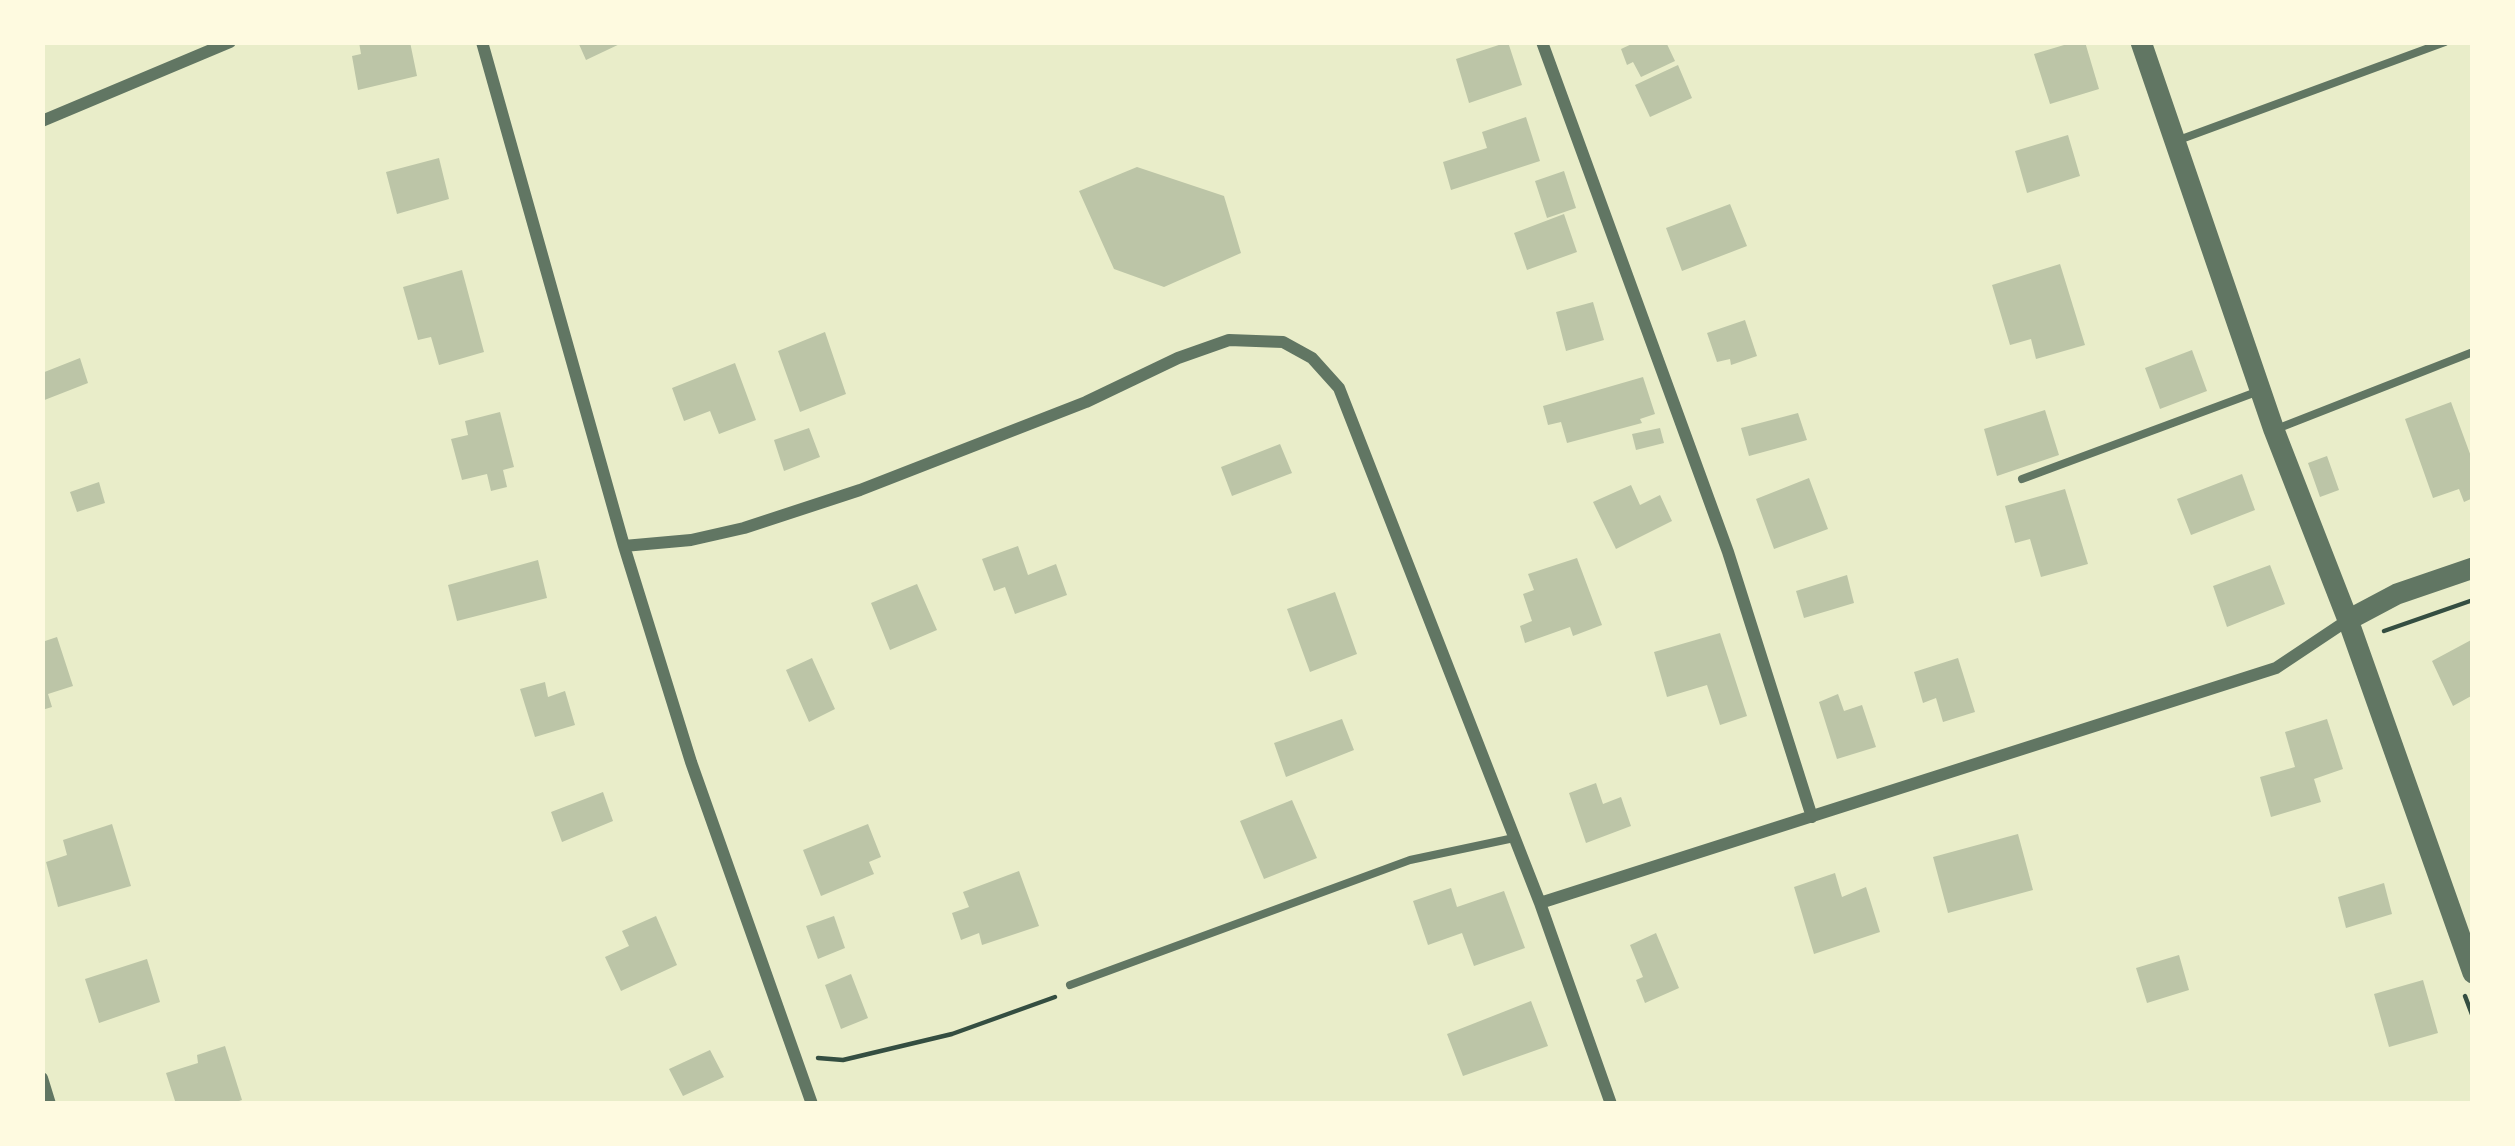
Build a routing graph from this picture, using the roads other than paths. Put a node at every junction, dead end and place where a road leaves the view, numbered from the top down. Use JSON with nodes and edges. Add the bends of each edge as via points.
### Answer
{"nodes":[{"id":1,"x":230,"y":42,"type":"edge"},
{"id":2,"x":482,"y":42,"type":"edge"},
{"id":3,"x":1542,"y":42,"type":"edge"},
{"id":4,"x":2140,"y":42,"type":"edge"},
{"id":5,"x":2444,"y":42,"type":"edge"},
{"id":6,"x":42,"y":121,"type":"edge"},
{"id":7,"x":2175,"y":142,"type":"junction"},
{"id":8,"x":2473,"y":352,"type":"edge"},
{"id":9,"x":2260,"y":390,"type":"junction"},
{"id":10,"x":2274,"y":430,"type":"junction"},
{"id":11,"x":2022,"y":479,"type":"dead end"},
{"id":12,"x":624,"y":546,"type":"junction"},
{"id":13,"x":2473,"y":568,"type":"edge"},
{"id":14,"x":2352,"y":630,"type":"junction"},
{"id":15,"x":1812,"y":817,"type":"junction"},
{"id":16,"x":1514,"y":838,"type":"junction"},
{"id":17,"x":1540,"y":903,"type":"junction"},
{"id":18,"x":2473,"y":973,"type":"edge"},
{"id":19,"x":1070,"y":985,"type":"road end"},
{"id":20,"x":42,"y":1078,"type":"edge"},
{"id":21,"x":50,"y":1104,"type":"edge"},
{"id":22,"x":812,"y":1104,"type":"edge"},
{"id":23,"x":1611,"y":1104,"type":"edge"}],
"edges":[{"from":1,"to":6,"type":"street"},
{"from":2,"to":12,"type":"street"},
{"from":3,"to":15,"type":"street","via":[[1728,552]]},
{"from":4,"to":7,"type":"street"},
{"from":5,"to":7,"type":"lane"},
{"from":7,"to":9,"type":"street"},
{"from":8,"to":10,"type":"lane"},
{"from":9,"to":10,"type":"street"},
{"from":9,"to":11,"type":"lane"},
{"from":10,"to":14,"type":"street"},
{"from":12,"to":16,"type":"street","via":[[744,528],[860,490],[1229,340],[1283,342],[1312,358],[1339,388]]},
{"from":12,"to":22,"type":"street"},
{"from":13,"to":14,"type":"street","via":[[2397,594]]},
{"from":14,"to":15,"type":"street","via":[[2276,668]]},
{"from":14,"to":18,"type":"street"},
{"from":15,"to":17,"type":"street"},
{"from":16,"to":17,"type":"street"},
{"from":16,"to":19,"type":"lane","via":[[1410,860]]},
{"from":17,"to":23,"type":"street"},
{"from":20,"to":21,"type":"street"}]}
